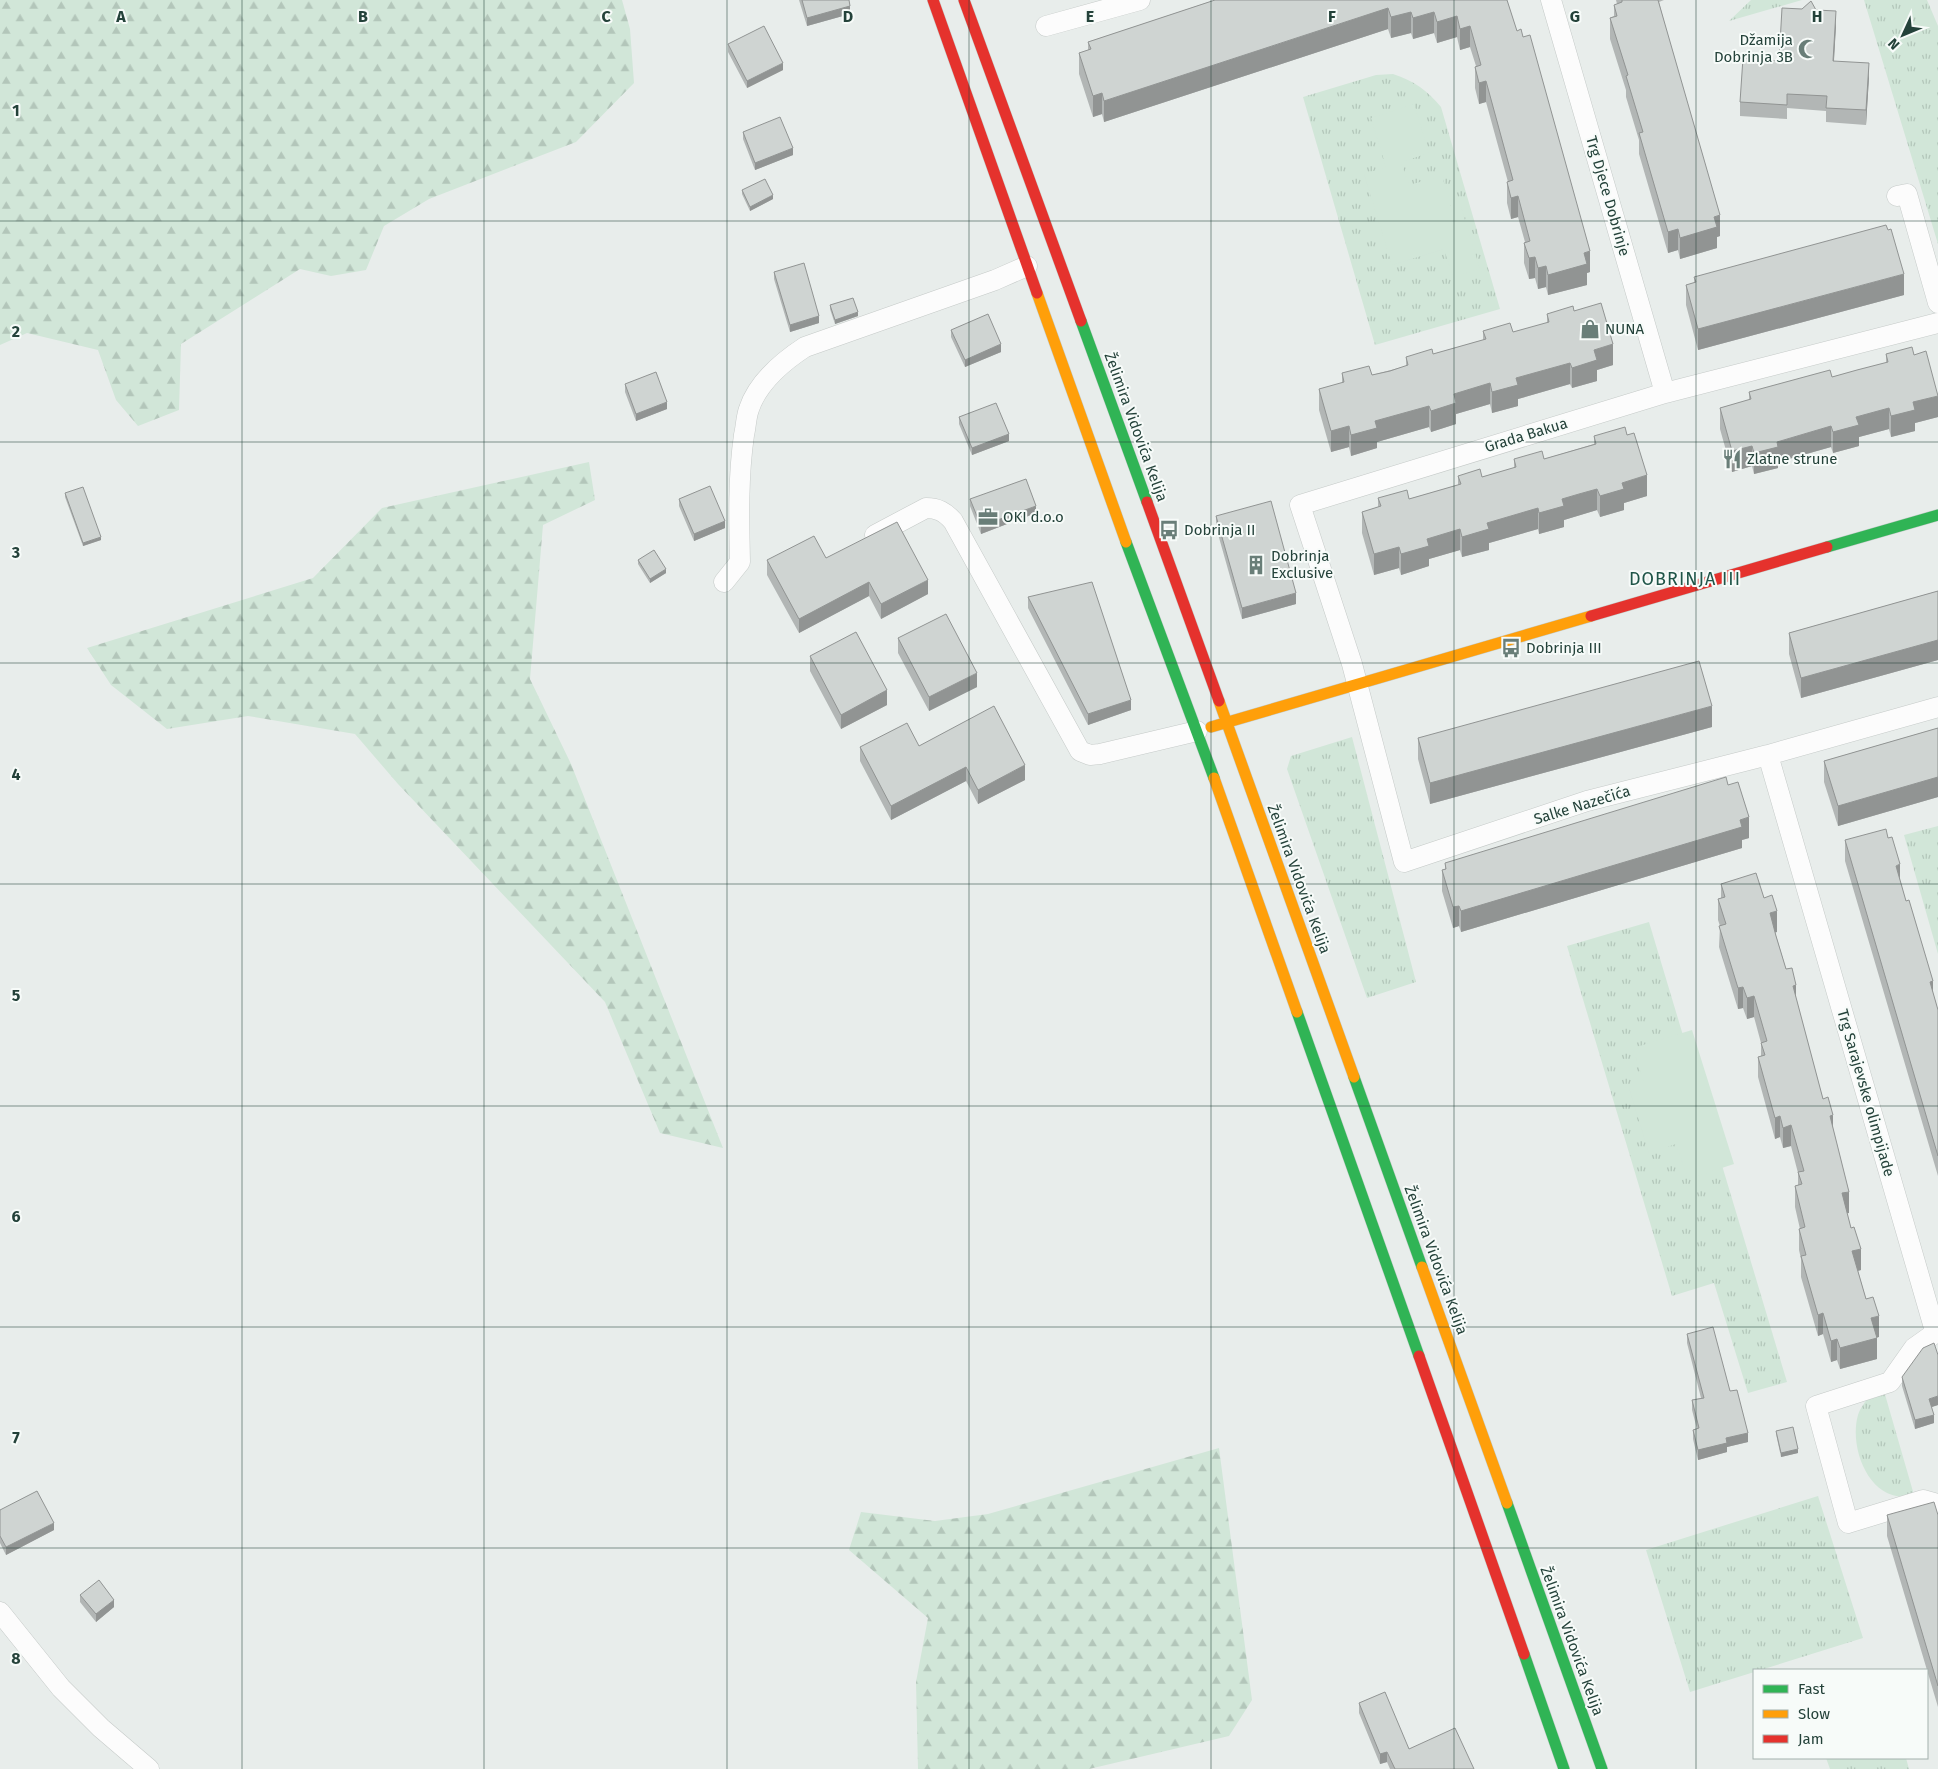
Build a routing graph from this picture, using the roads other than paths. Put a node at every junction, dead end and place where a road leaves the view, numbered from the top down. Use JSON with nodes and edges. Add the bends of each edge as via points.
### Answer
{"nodes":[{"id":1,"x":932,"y":0,"type":"edge"},
{"id":2,"x":964,"y":0,"type":"edge"},
{"id":3,"x":1140,"y":0,"type":"edge"},
{"id":4,"x":1550,"y":0,"type":"edge"},
{"id":5,"x":1046,"y":26,"type":"dead end"},
{"id":6,"x":1896,"y":196,"type":"dead end"},
{"id":7,"x":1027,"y":266,"type":"junction"},
{"id":8,"x":1938,"y":302,"type":"edge"},
{"id":9,"x":1938,"y":323,"type":"edge"},
{"id":10,"x":1665,"y":393,"type":"junction"},
{"id":11,"x":1938,"y":515,"type":"edge"},
{"id":12,"x":860,"y":542,"type":"edge"},
{"id":13,"x":724,"y":582,"type":"dead end"},
{"id":14,"x":1358,"y":686,"type":"junction"},
{"id":15,"x":1938,"y":707,"type":"edge"},
{"id":16,"x":1228,"y":722,"type":"junction"},
{"id":17,"x":1197,"y":731,"type":"junction"},
{"id":18,"x":1768,"y":755,"type":"junction"},
{"id":19,"x":1937,"y":1331,"type":"edge"},
{"id":20,"x":1938,"y":1504,"type":"edge"},
{"id":21,"x":0,"y":1612,"type":"edge"},
{"id":22,"x":147,"y":1768,"type":"edge"},
{"id":23,"x":1564,"y":1769,"type":"edge"},
{"id":24,"x":1602,"y":1769,"type":"edge"}],
"edges":[{"from":1,"to":7,"type":"main road"},
{"from":2,"to":16,"type":"main road","name":"Želimira Vidovića Kelija"},
{"from":3,"to":5,"type":"street"},
{"from":4,"to":10,"type":"street","name":"Trg Djece Dobrinje"},
{"from":6,"to":8,"type":"street","via":[[1907,194]]},
{"from":7,"to":13,"type":"street","via":[[805,347],[763,383],[749,408],[738,498],[740,562]]},
{"from":7,"to":17,"type":"main road"},
{"from":9,"to":10,"type":"street","name":"Grada Bakua"},
{"from":10,"to":14,"type":"street","name":"Grada Bakua","via":[[1300,505]]},
{"from":11,"to":14,"type":"main road","via":[[1720,576]]},
{"from":12,"to":17,"type":"street","via":[[926,508],[946,513],[1080,751],[1100,754]]},
{"from":14,"to":16,"type":"main road"},
{"from":14,"to":18,"type":"street","name":"Salke Nazečića","via":[[1404,862],[1587,801]]},
{"from":15,"to":18,"type":"street","name":"Salke Nazečića"},
{"from":16,"to":17,"type":"main road"},
{"from":16,"to":24,"type":"main road","name":"Želimira Vidovića Kelija"},
{"from":17,"to":23,"type":"main road"},
{"from":18,"to":19,"type":"street","name":"Trg Sarajevske olimpijade"},
{"from":19,"to":20,"type":"street","name":"Trg Sarajevske olimpijade","via":[[1914,1348],[1890,1382],[1816,1406],[1848,1522],[1923,1500]]},
{"from":21,"to":22,"type":"street","via":[[61,1688]]}]}
